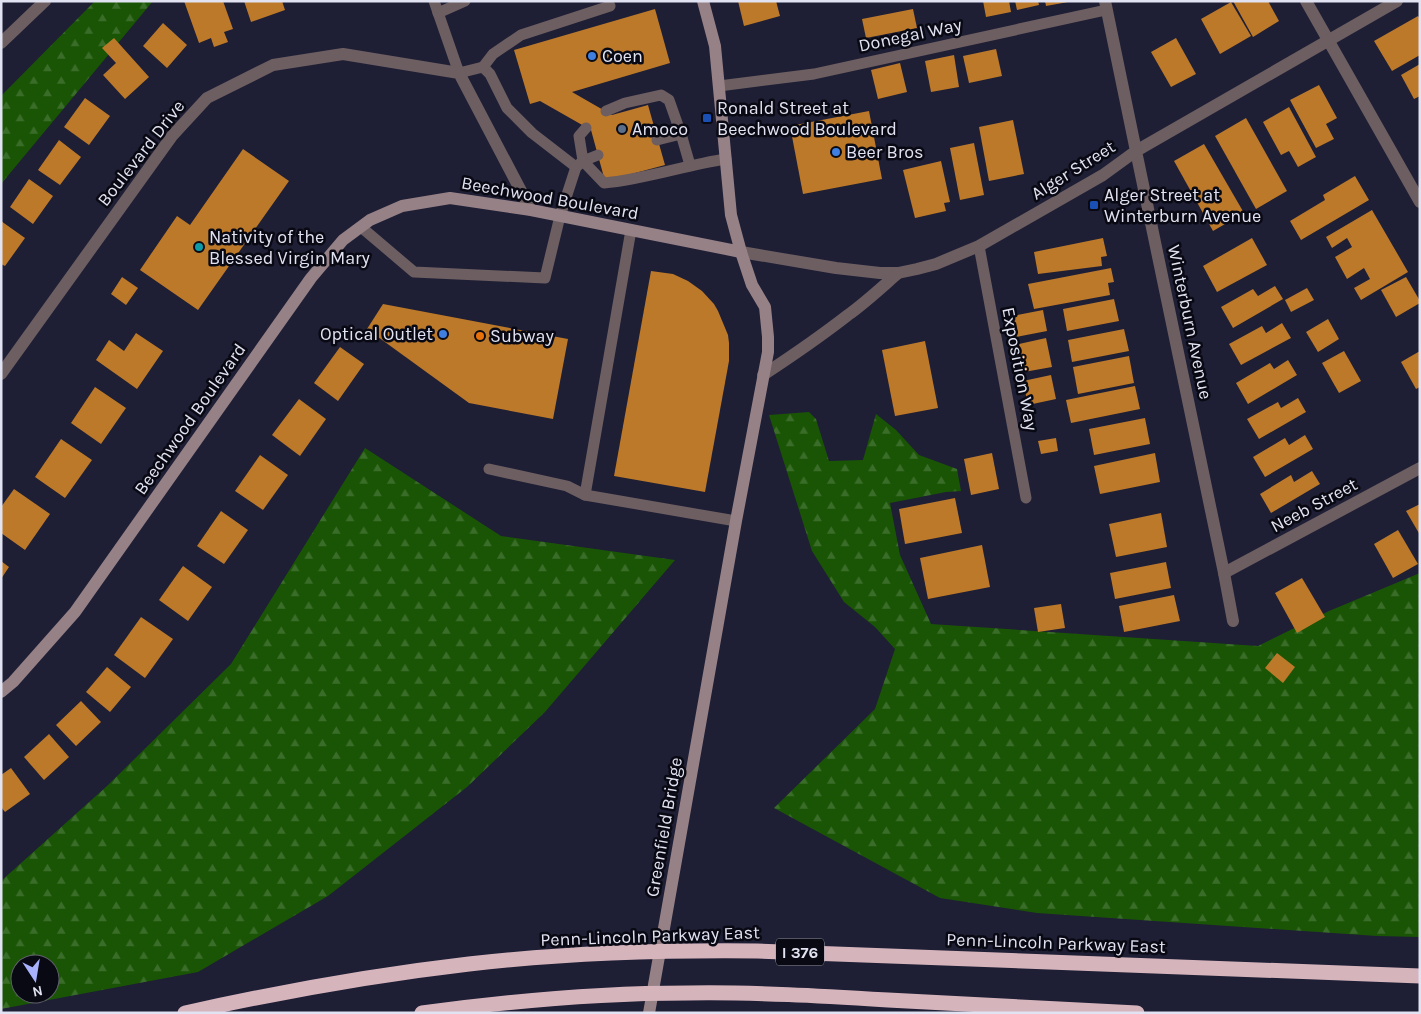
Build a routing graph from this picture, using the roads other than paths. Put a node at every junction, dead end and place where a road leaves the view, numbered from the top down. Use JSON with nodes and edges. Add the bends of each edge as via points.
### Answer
{"nodes":[{"id":1,"x":45,"y":1,"type":"edge"},
{"id":2,"x":434,"y":1,"type":"edge"},
{"id":3,"x":465,"y":1,"type":"edge"},
{"id":4,"x":703,"y":1,"type":"edge"},
{"id":5,"x":1306,"y":1,"type":"edge"},
{"id":6,"x":1397,"y":1,"type":"edge"},
{"id":7,"x":610,"y":6,"type":"dead end"},
{"id":8,"x":1106,"y":6,"type":"edge"},
{"id":9,"x":438,"y":13,"type":"junction"},
{"id":10,"x":1329,"y":41,"type":"junction"},
{"id":11,"x":1,"y":43,"type":"edge"},
{"id":12,"x":482,"y":67,"type":"junction"},
{"id":13,"x":459,"y":74,"type":"junction"},
{"id":14,"x":719,"y":86,"type":"junction"},
{"id":15,"x":606,"y":111,"type":"dead end"},
{"id":16,"x":586,"y":128,"type":"dead end"},
{"id":17,"x":681,"y":134,"type":"junction"},
{"id":18,"x":658,"y":140,"type":"dead end"},
{"id":19,"x":1136,"y":151,"type":"junction"},
{"id":20,"x":598,"y":155,"type":"dead end"},
{"id":21,"x":726,"y":159,"type":"junction"},
{"id":22,"x":579,"y":164,"type":"junction"},
{"id":23,"x":690,"y":165,"type":"junction"},
{"id":24,"x":1420,"y":202,"type":"edge"},
{"id":25,"x":531,"y":210,"type":"junction"},
{"id":26,"x":560,"y":216,"type":"junction"},
{"id":27,"x":361,"y":227,"type":"junction"},
{"id":28,"x":632,"y":230,"type":"junction"},
{"id":29,"x":979,"y":246,"type":"junction"},
{"id":30,"x":741,"y":252,"type":"junction"},
{"id":31,"x":898,"y":273,"type":"junction"},
{"id":32,"x":1,"y":374,"type":"edge"},
{"id":33,"x":763,"y":375,"type":"junction"},
{"id":34,"x":1420,"y":468,"type":"edge"},
{"id":35,"x":489,"y":469,"type":"dead end"},
{"id":36,"x":585,"y":495,"type":"junction"},
{"id":37,"x":1026,"y":498,"type":"dead end"},
{"id":38,"x":736,"y":521,"type":"junction"},
{"id":39,"x":1224,"y":573,"type":"junction"},
{"id":40,"x":1233,"y":620,"type":"dead end"},
{"id":41,"x":1,"y":692,"type":"edge"},
{"id":42,"x":1420,"y":976,"type":"edge"},
{"id":43,"x":185,"y":1013,"type":"edge"},
{"id":44,"x":422,"y":1013,"type":"edge"},
{"id":45,"x":649,"y":1013,"type":"edge"},
{"id":46,"x":1137,"y":1013,"type":"edge"}],
"edges":[{"from":1,"to":11,"type":"street"},
{"from":2,"to":9,"type":"lane"},
{"from":3,"to":9,"type":"lane"},
{"from":4,"to":14,"type":"main road","via":[[715,46]]},
{"from":5,"to":10,"type":"street"},
{"from":6,"to":10,"type":"street","name":"Alger Street"},
{"from":7,"to":12,"type":"lane","via":[[521,35],[493,54]]},
{"from":8,"to":14,"type":"lane","name":"Donegal Way","via":[[814,74]]},
{"from":8,"to":19,"type":"street","name":"Winterburn Avenue"},
{"from":9,"to":13,"type":"lane"},
{"from":10,"to":19,"type":"street","name":"Alger Street"},
{"from":10,"to":24,"type":"street"},
{"from":12,"to":13,"type":"lane"},
{"from":12,"to":22,"type":"lane","via":[[490,74],[507,108],[532,132]]},
{"from":13,"to":25,"type":"street"},
{"from":13,"to":32,"type":"street","name":"Boulevard Drive","via":[[343,54],[273,65],[207,98],[172,136]]},
{"from":14,"to":21,"type":"main road"},
{"from":15,"to":17,"type":"lane","via":[[625,103],[661,96],[669,100]]},
{"from":16,"to":22,"type":"lane","via":[[579,136]]},
{"from":17,"to":18,"type":"lane"},
{"from":17,"to":23,"type":"lane"},
{"from":19,"to":29,"type":"street","name":"Alger Street","via":[[1103,174]]},
{"from":19,"to":39,"type":"street","name":"Winterburn Avenue"},
{"from":20,"to":22,"type":"lane"},
{"from":21,"to":23,"type":"lane"},
{"from":21,"to":30,"type":"main road","via":[[731,215]]},
{"from":22,"to":23,"type":"lane","via":[[604,183],[641,178]]},
{"from":22,"to":26,"type":"lane"},
{"from":25,"to":26,"type":"main road","name":"Beechwood Boulevard"},
{"from":25,"to":27,"type":"main road","name":"Beechwood Boulevard","via":[[450,198],[402,206]]},
{"from":26,"to":27,"type":"lane","via":[[545,278],[414,272]]},
{"from":26,"to":28,"type":"main road","name":"Beechwood Boulevard"},
{"from":27,"to":41,"type":"main road","name":"Beechwood Boulevard","via":[[343,240],[311,278],[75,612]]},
{"from":28,"to":30,"type":"main road","name":"Beechwood Boulevard"},
{"from":28,"to":36,"type":"lane"},
{"from":29,"to":31,"type":"street","name":"Alger Street","via":[[936,264]]},
{"from":29,"to":37,"type":"lane","name":"Exposition Way"},
{"from":30,"to":31,"type":"street","name":"Alger Street","via":[[836,268]]},
{"from":30,"to":33,"type":"main road","via":[[752,285],[765,307],[768,352]]},
{"from":31,"to":33,"type":"street","via":[[848,316]]},
{"from":33,"to":38,"type":"main road"},
{"from":34,"to":39,"type":"street","name":"Neeb Street"},
{"from":35,"to":36,"type":"lane","via":[[567,486]]},
{"from":36,"to":38,"type":"lane"},
{"from":38,"to":45,"type":"main road","name":"Greenfield Bridge"},
{"from":39,"to":40,"type":"street","name":"Winterburn Avenue"},
{"from":42,"to":43,"type":"highway","name":"Penn-Lincoln Parkway East","number":"I 376","via":[[677,950],[542,957],[396,973]]},
{"from":44,"to":46,"type":"highway","via":[[545,1000],[686,992]]}]}
